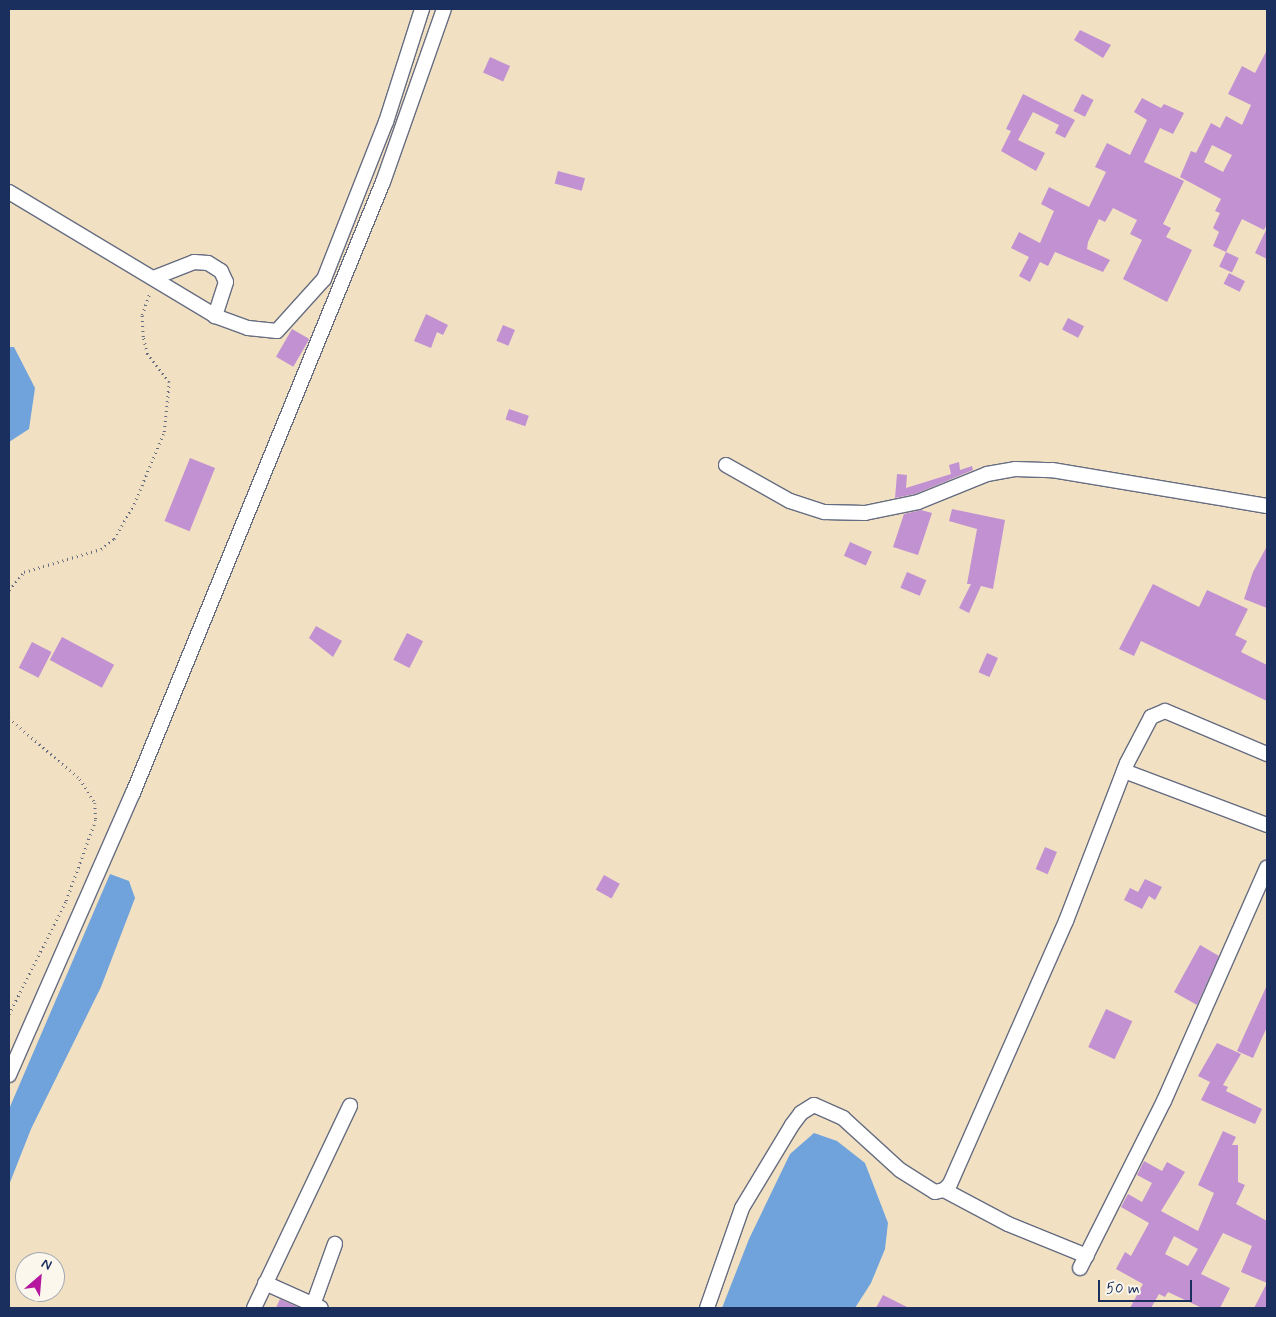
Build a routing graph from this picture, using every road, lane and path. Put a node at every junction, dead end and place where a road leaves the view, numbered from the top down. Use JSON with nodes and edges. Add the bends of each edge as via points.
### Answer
{"nodes":[{"id":1,"x":422,"y":9,"type":"edge"},
{"id":2,"x":444,"y":9,"type":"edge"},
{"id":3,"x":9,"y":192,"type":"edge"},
{"id":4,"x":156,"y":277,"type":"junction"},
{"id":5,"x":215,"y":316,"type":"junction"},
{"id":6,"x":726,"y":465,"type":"dead end"},
{"id":7,"x":1267,"y":506,"type":"edge"},
{"id":8,"x":9,"y":590,"type":"edge"},
{"id":9,"x":9,"y":718,"type":"edge"},
{"id":10,"x":1267,"y":754,"type":"edge"},
{"id":11,"x":1124,"y":771,"type":"junction"},
{"id":12,"x":1267,"y":825,"type":"edge"},
{"id":13,"x":1267,"y":868,"type":"edge"},
{"id":14,"x":9,"y":1015,"type":"edge"},
{"id":15,"x":10,"y":1070,"type":"edge"},
{"id":16,"x":350,"y":1106,"type":"dead end"},
{"id":17,"x":944,"y":1190,"type":"junction"},
{"id":18,"x":335,"y":1244,"type":"dead end"},
{"id":19,"x":264,"y":1284,"type":"junction"},
{"id":20,"x":317,"y":1307,"type":"edge"},
{"id":21,"x":254,"y":1308,"type":"edge"},
{"id":22,"x":707,"y":1308,"type":"edge"}],
"edges":[{"from":1,"to":5,"type":"street","via":[[386,122],[324,279],[277,331],[248,328]]},
{"from":2,"to":15,"type":"street","via":[[383,182],[133,793]]},
{"from":3,"to":4,"type":"street"},
{"from":4,"to":5,"type":"street"},
{"from":4,"to":5,"type":"street","via":[[194,262],[208,263],[220,271],[226,282]]},
{"from":4,"to":8,"type":"path","via":[[142,315],[143,337],[147,354],[169,382],[164,432],[134,504],[114,539],[101,549],[24,572]]},
{"from":6,"to":7,"type":"street","via":[[790,501],[824,512],[865,513],[918,502],[987,474],[1015,469],[1052,470]]},
{"from":9,"to":14,"type":"path","via":[[80,779],[95,803],[96,820],[66,902]]},
{"from":10,"to":11,"type":"street","via":[[1165,711],[1151,717]]},
{"from":11,"to":12,"type":"street"},
{"from":11,"to":17,"type":"street","via":[[1066,921],[976,1128]]},
{"from":13,"to":17,"type":"street","via":[[1164,1101],[1084,1262]]},
{"from":16,"to":19,"type":"street"},
{"from":17,"to":22,"type":"street","via":[[935,1192],[900,1170],[843,1118],[814,1105],[792,1125],[742,1208]]},
{"from":18,"to":20,"type":"street"},
{"from":19,"to":20,"type":"street"},
{"from":19,"to":21,"type":"street"}]}
